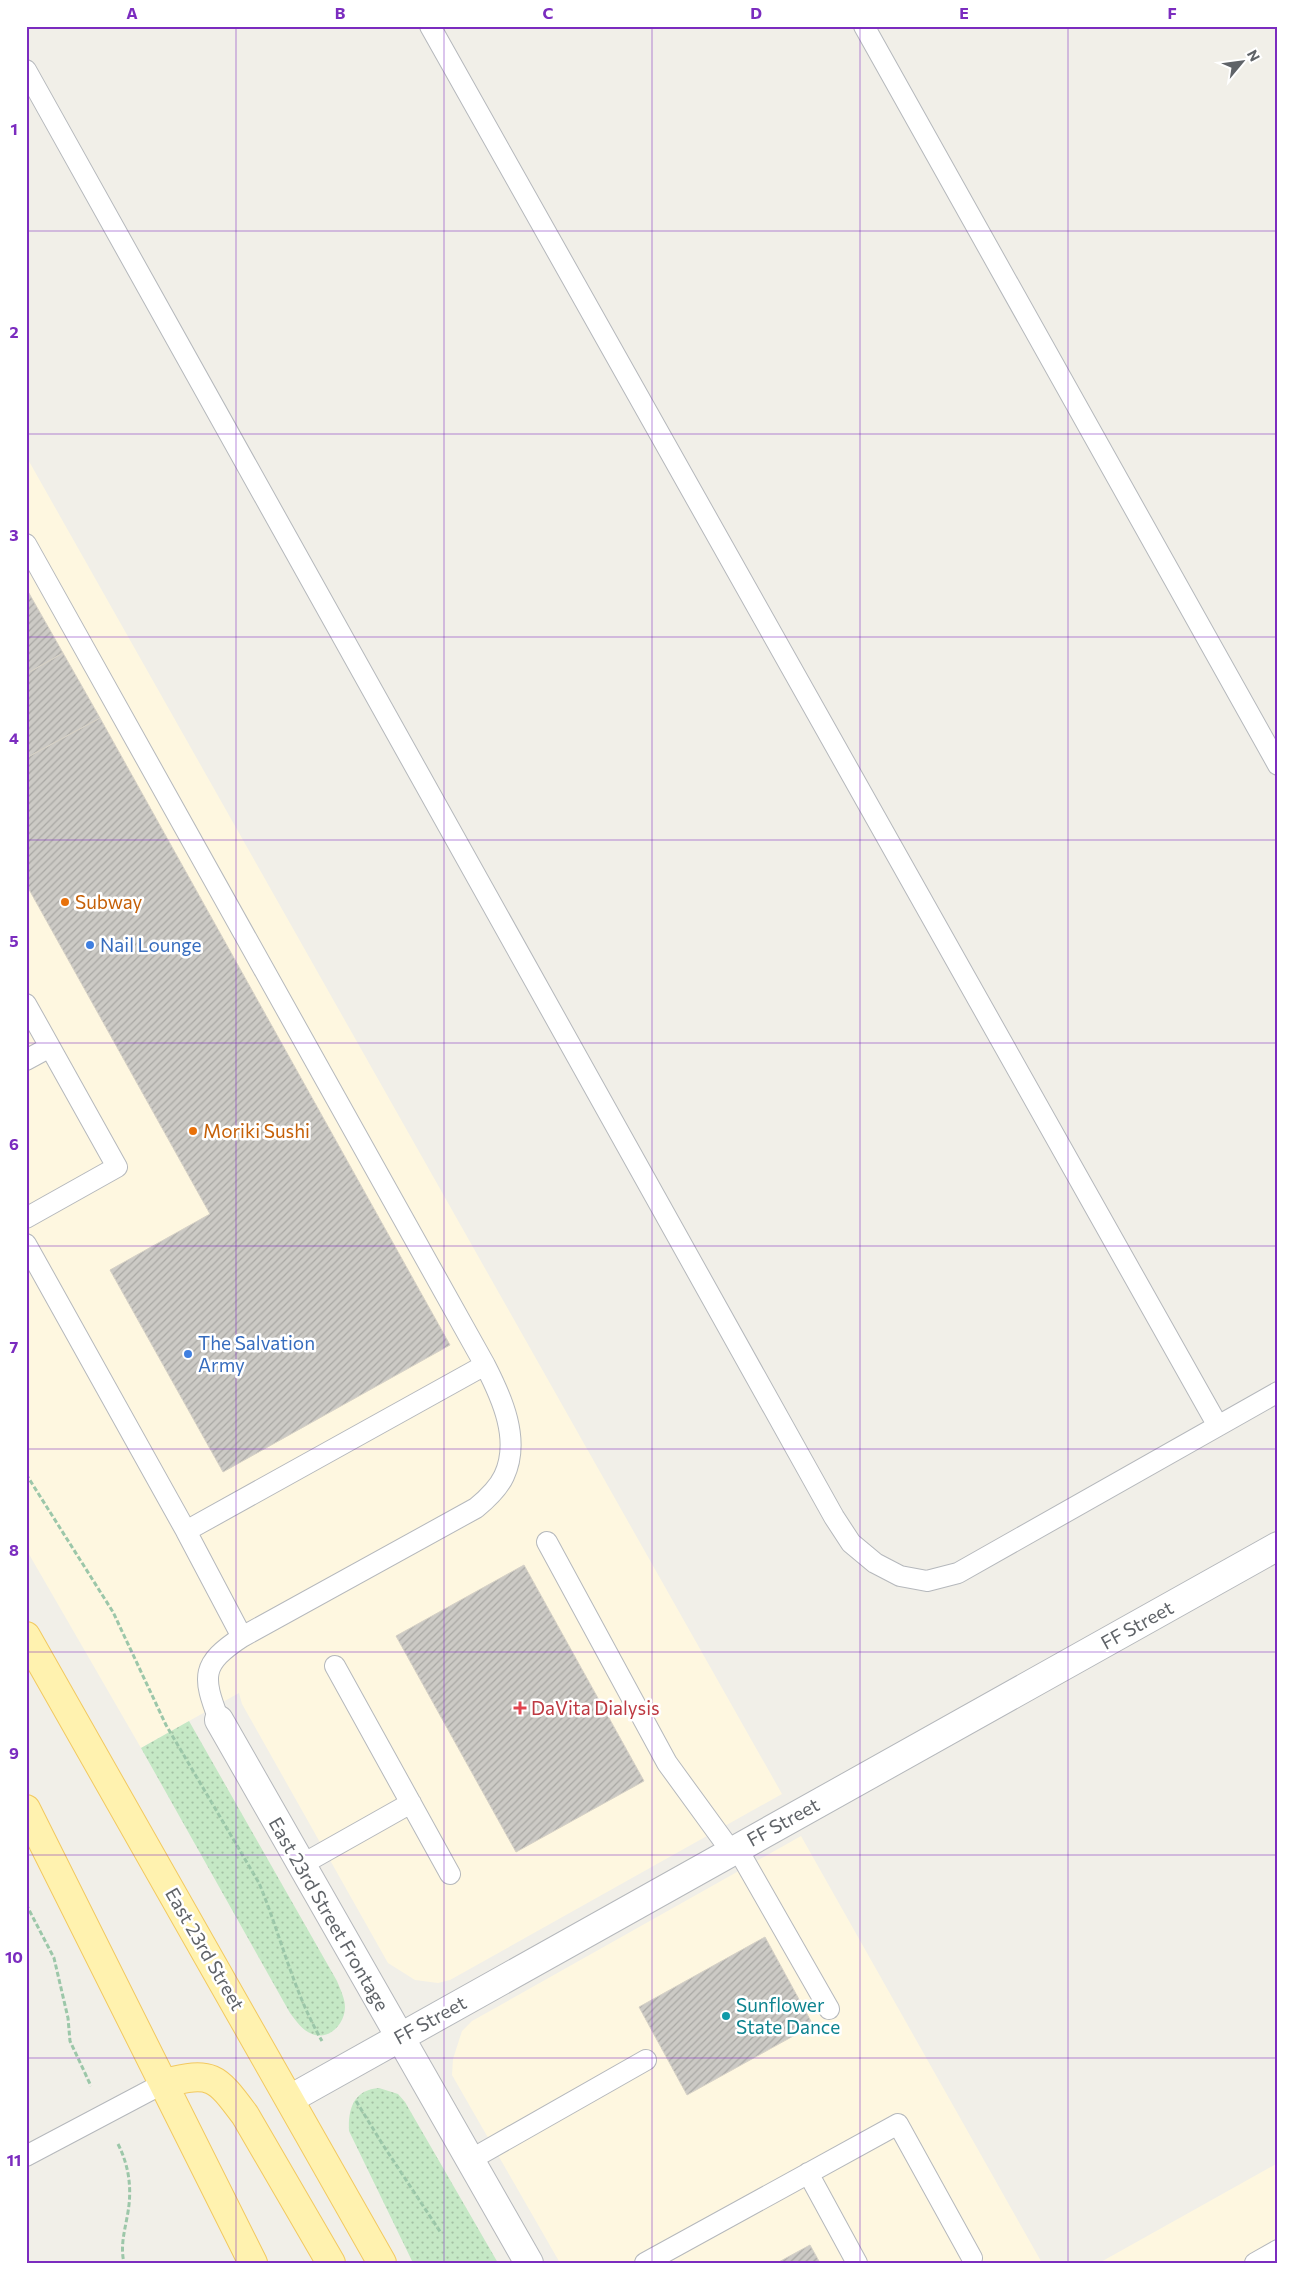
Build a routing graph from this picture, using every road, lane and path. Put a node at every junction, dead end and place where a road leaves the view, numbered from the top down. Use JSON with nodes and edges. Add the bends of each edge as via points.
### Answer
{"nodes":[{"id":1,"x":430,"y":26,"type":"edge"},
{"id":2,"x":864,"y":26,"type":"edge"},
{"id":3,"x":26,"y":70,"type":"edge"},
{"id":4,"x":26,"y":544,"type":"edge"},
{"id":5,"x":1278,"y":765,"type":"edge"},
{"id":6,"x":26,"y":1004,"type":"edge"},
{"id":7,"x":50,"y":1047,"type":"junction"},
{"id":8,"x":26,"y":1060,"type":"edge"},
{"id":9,"x":26,"y":1218,"type":"edge"},
{"id":10,"x":26,"y":1244,"type":"edge"},
{"id":11,"x":485,"y":1365,"type":"junction"},
{"id":12,"x":1278,"y":1392,"type":"edge"},
{"id":13,"x":1218,"y":1426,"type":"junction"},
{"id":14,"x":26,"y":1474,"type":"edge"},
{"id":15,"x":186,"y":1531,"type":"junction"},
{"id":16,"x":547,"y":1542,"type":"dead end"},
{"id":17,"x":1278,"y":1546,"type":"edge"},
{"id":18,"x":26,"y":1636,"type":"edge"},
{"id":19,"x":242,"y":1636,"type":"junction"},
{"id":20,"x":335,"y":1666,"type":"dead end"},
{"id":21,"x":219,"y":1720,"type":"joint"},
{"id":22,"x":411,"y":1803,"type":"junction"},
{"id":23,"x":26,"y":1809,"type":"edge"},
{"id":24,"x":734,"y":1849,"type":"junction"},
{"id":25,"x":301,"y":1865,"type":"junction"},
{"id":26,"x":450,"y":1874,"type":"dead end"},
{"id":27,"x":26,"y":1904,"type":"edge"},
{"id":28,"x":828,"y":2009,"type":"dead end"},
{"id":29,"x":317,"y":2032,"type":"dead end"},
{"id":30,"x":399,"y":2037,"type":"junction"},
{"id":31,"x":646,"y":2060,"type":"dead end"},
{"id":32,"x":164,"y":2083,"type":"junction"},
{"id":33,"x":290,"y":2099,"type":"junction"},
{"id":34,"x":359,"y":2105,"type":"dead end"},
{"id":35,"x":104,"y":2114,"type":"junction"},
{"id":36,"x":26,"y":2156,"type":"edge"},
{"id":37,"x":470,"y":2160,"type":"junction"},
{"id":38,"x":808,"y":2173,"type":"junction"},
{"id":39,"x":441,"y":2233,"type":"dead end"},
{"id":40,"x":1278,"y":2250,"type":"edge"},
{"id":41,"x":972,"y":2258,"type":"dead end"},
{"id":42,"x":124,"y":2263,"type":"edge"},
{"id":43,"x":253,"y":2263,"type":"edge"},
{"id":44,"x":331,"y":2263,"type":"edge"},
{"id":45,"x":382,"y":2263,"type":"edge"},
{"id":46,"x":528,"y":2263,"type":"edge"},
{"id":47,"x":645,"y":2263,"type":"edge"},
{"id":48,"x":857,"y":2263,"type":"edge"},
{"id":49,"x":1255,"y":2263,"type":"edge"}],
"edges":[{"from":1,"to":13,"type":"lane"},
{"from":2,"to":5,"type":"lane"},
{"from":3,"to":13,"type":"lane","via":[[731,1334],[851,1543],[875,1564],[900,1576],[927,1581],[958,1573]]},
{"from":4,"to":11,"type":"lane"},
{"from":6,"to":7,"type":"lane"},
{"from":7,"to":8,"type":"lane"},
{"from":7,"to":9,"type":"lane","via":[[117,1167]]},
{"from":10,"to":15,"type":"lane"},
{"from":11,"to":15,"type":"lane"},
{"from":11,"to":19,"type":"lane","via":[[507,1418],[511,1451],[504,1476],[493,1493],[476,1508]]},
{"from":12,"to":13,"type":"lane"},
{"from":14,"to":29,"type":"path","via":[[113,1612],[166,1724],[259,1883],[301,2002]]},
{"from":15,"to":19,"type":"lane"},
{"from":16,"to":24,"type":"lane","via":[[667,1763]]},
{"from":17,"to":24,"type":"street","name":"FF Street"},
{"from":18,"to":33,"type":"main road","name":"East 23rd Street"},
{"from":19,"to":21,"type":"lane","via":[[220,1651],[210,1665],[208,1692]]},
{"from":20,"to":22,"type":"lane"},
{"from":21,"to":25,"type":"street","name":"East 23rd Street Frontage"},
{"from":22,"to":25,"type":"lane"},
{"from":22,"to":26,"type":"lane"},
{"from":23,"to":32,"type":"main road"},
{"from":24,"to":28,"type":"lane"},
{"from":24,"to":30,"type":"street","name":"FF Street"},
{"from":25,"to":30,"type":"street","name":"East 23rd Street Frontage"},
{"from":27,"to":35,"type":"path","via":[[54,1958],[70,2041]]},
{"from":30,"to":33,"type":"street","name":"FF Street"},
{"from":30,"to":37,"type":"street","name":"East 23rd Street Frontage"},
{"from":31,"to":37,"type":"lane"},
{"from":32,"to":35,"type":"lane"},
{"from":32,"to":43,"type":"main road"},
{"from":32,"to":44,"type":"main road","via":[[201,2076],[215,2082],[230,2095],[245,2115]]},
{"from":33,"to":45,"type":"main road","name":"East 23rd Street"},
{"from":34,"to":39,"type":"path"},
{"from":35,"to":36,"type":"lane"},
{"from":35,"to":42,"type":"path","via":[[129,2171],[131,2190],[122,2240]]},
{"from":37,"to":46,"type":"street","name":"East 23rd Street Frontage"},
{"from":38,"to":41,"type":"lane","via":[[898,2124]]},
{"from":38,"to":47,"type":"lane"},
{"from":38,"to":48,"type":"lane"},
{"from":40,"to":49,"type":"lane"}]}
